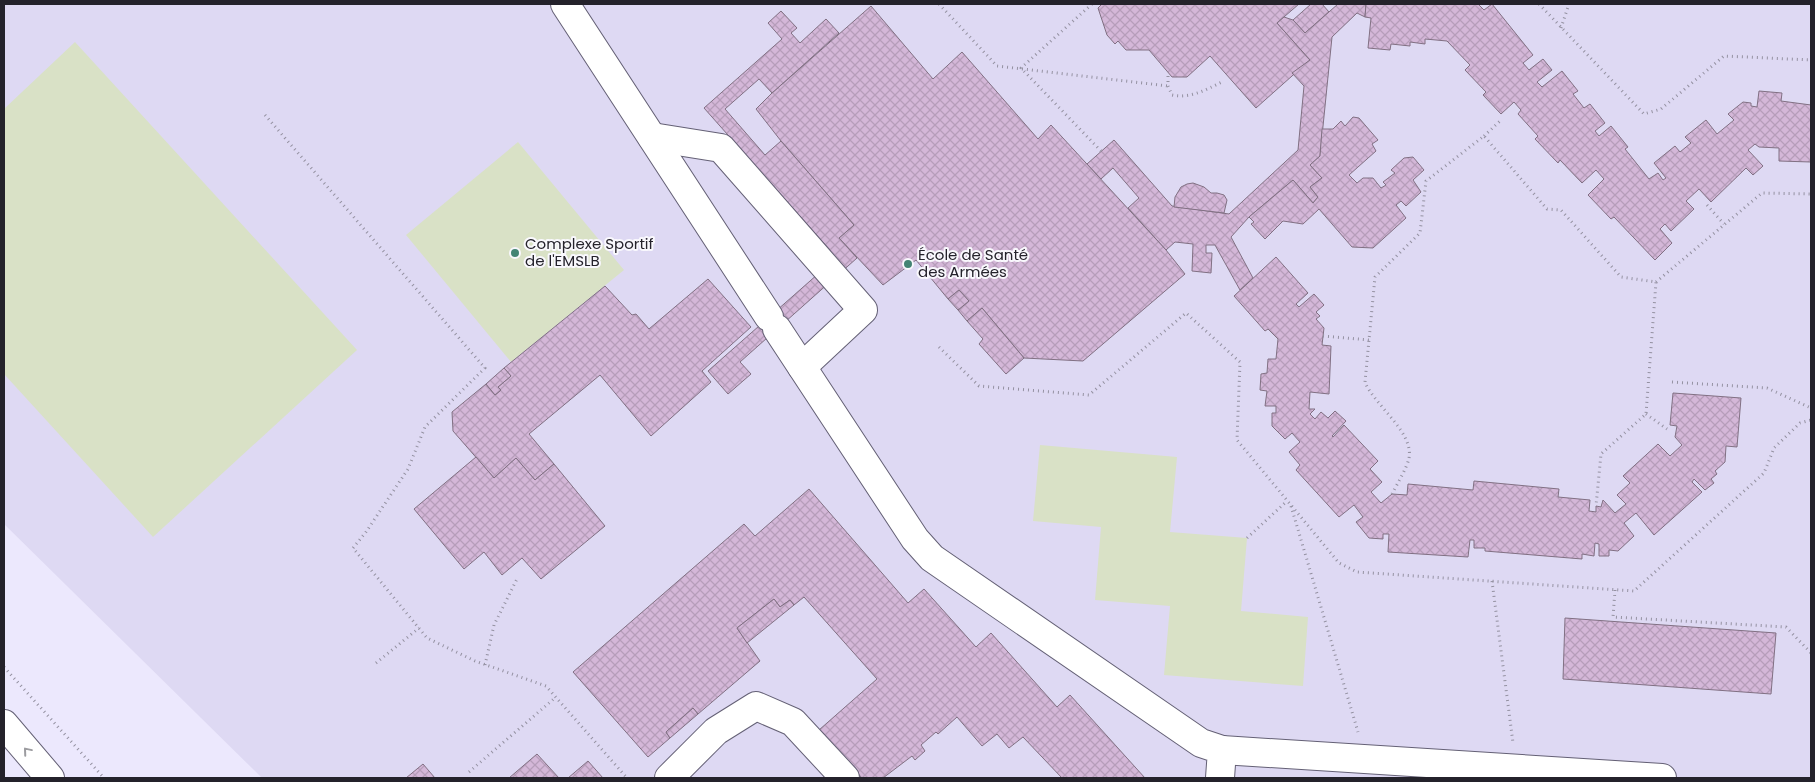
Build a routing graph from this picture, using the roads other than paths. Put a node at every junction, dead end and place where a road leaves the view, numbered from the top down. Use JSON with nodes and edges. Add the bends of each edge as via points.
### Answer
{"nodes":[{"id":1,"x":565,"y":4,"type":"edge"},
{"id":2,"x":652,"y":137,"type":"junction"},
{"id":3,"x":802,"y":367,"type":"junction"},
{"id":4,"x":4,"y":724,"type":"edge"},
{"id":5,"x":1222,"y":750,"type":"junction"},
{"id":6,"x":50,"y":778,"type":"edge"},
{"id":7,"x":669,"y":778,"type":"edge"},
{"id":8,"x":845,"y":778,"type":"edge"},
{"id":9,"x":1220,"y":778,"type":"edge"},
{"id":10,"x":1662,"y":778,"type":"edge"}],
"edges":[{"from":1,"to":2,"type":"main road"},
{"from":2,"to":3,"type":"main road"},
{"from":2,"to":3,"type":"main road","via":[[721,148],[863,310]]},
{"from":3,"to":5,"type":"main road","via":[[915,540],[932,558],[1201,743]]},
{"from":6,"to":4,"type":"main road","one_way":true},
{"from":5,"to":9,"type":"main road"},
{"from":5,"to":10,"type":"main road"},
{"from":7,"to":8,"type":"main road","via":[[716,731],[756,706],[794,722]]}]}
